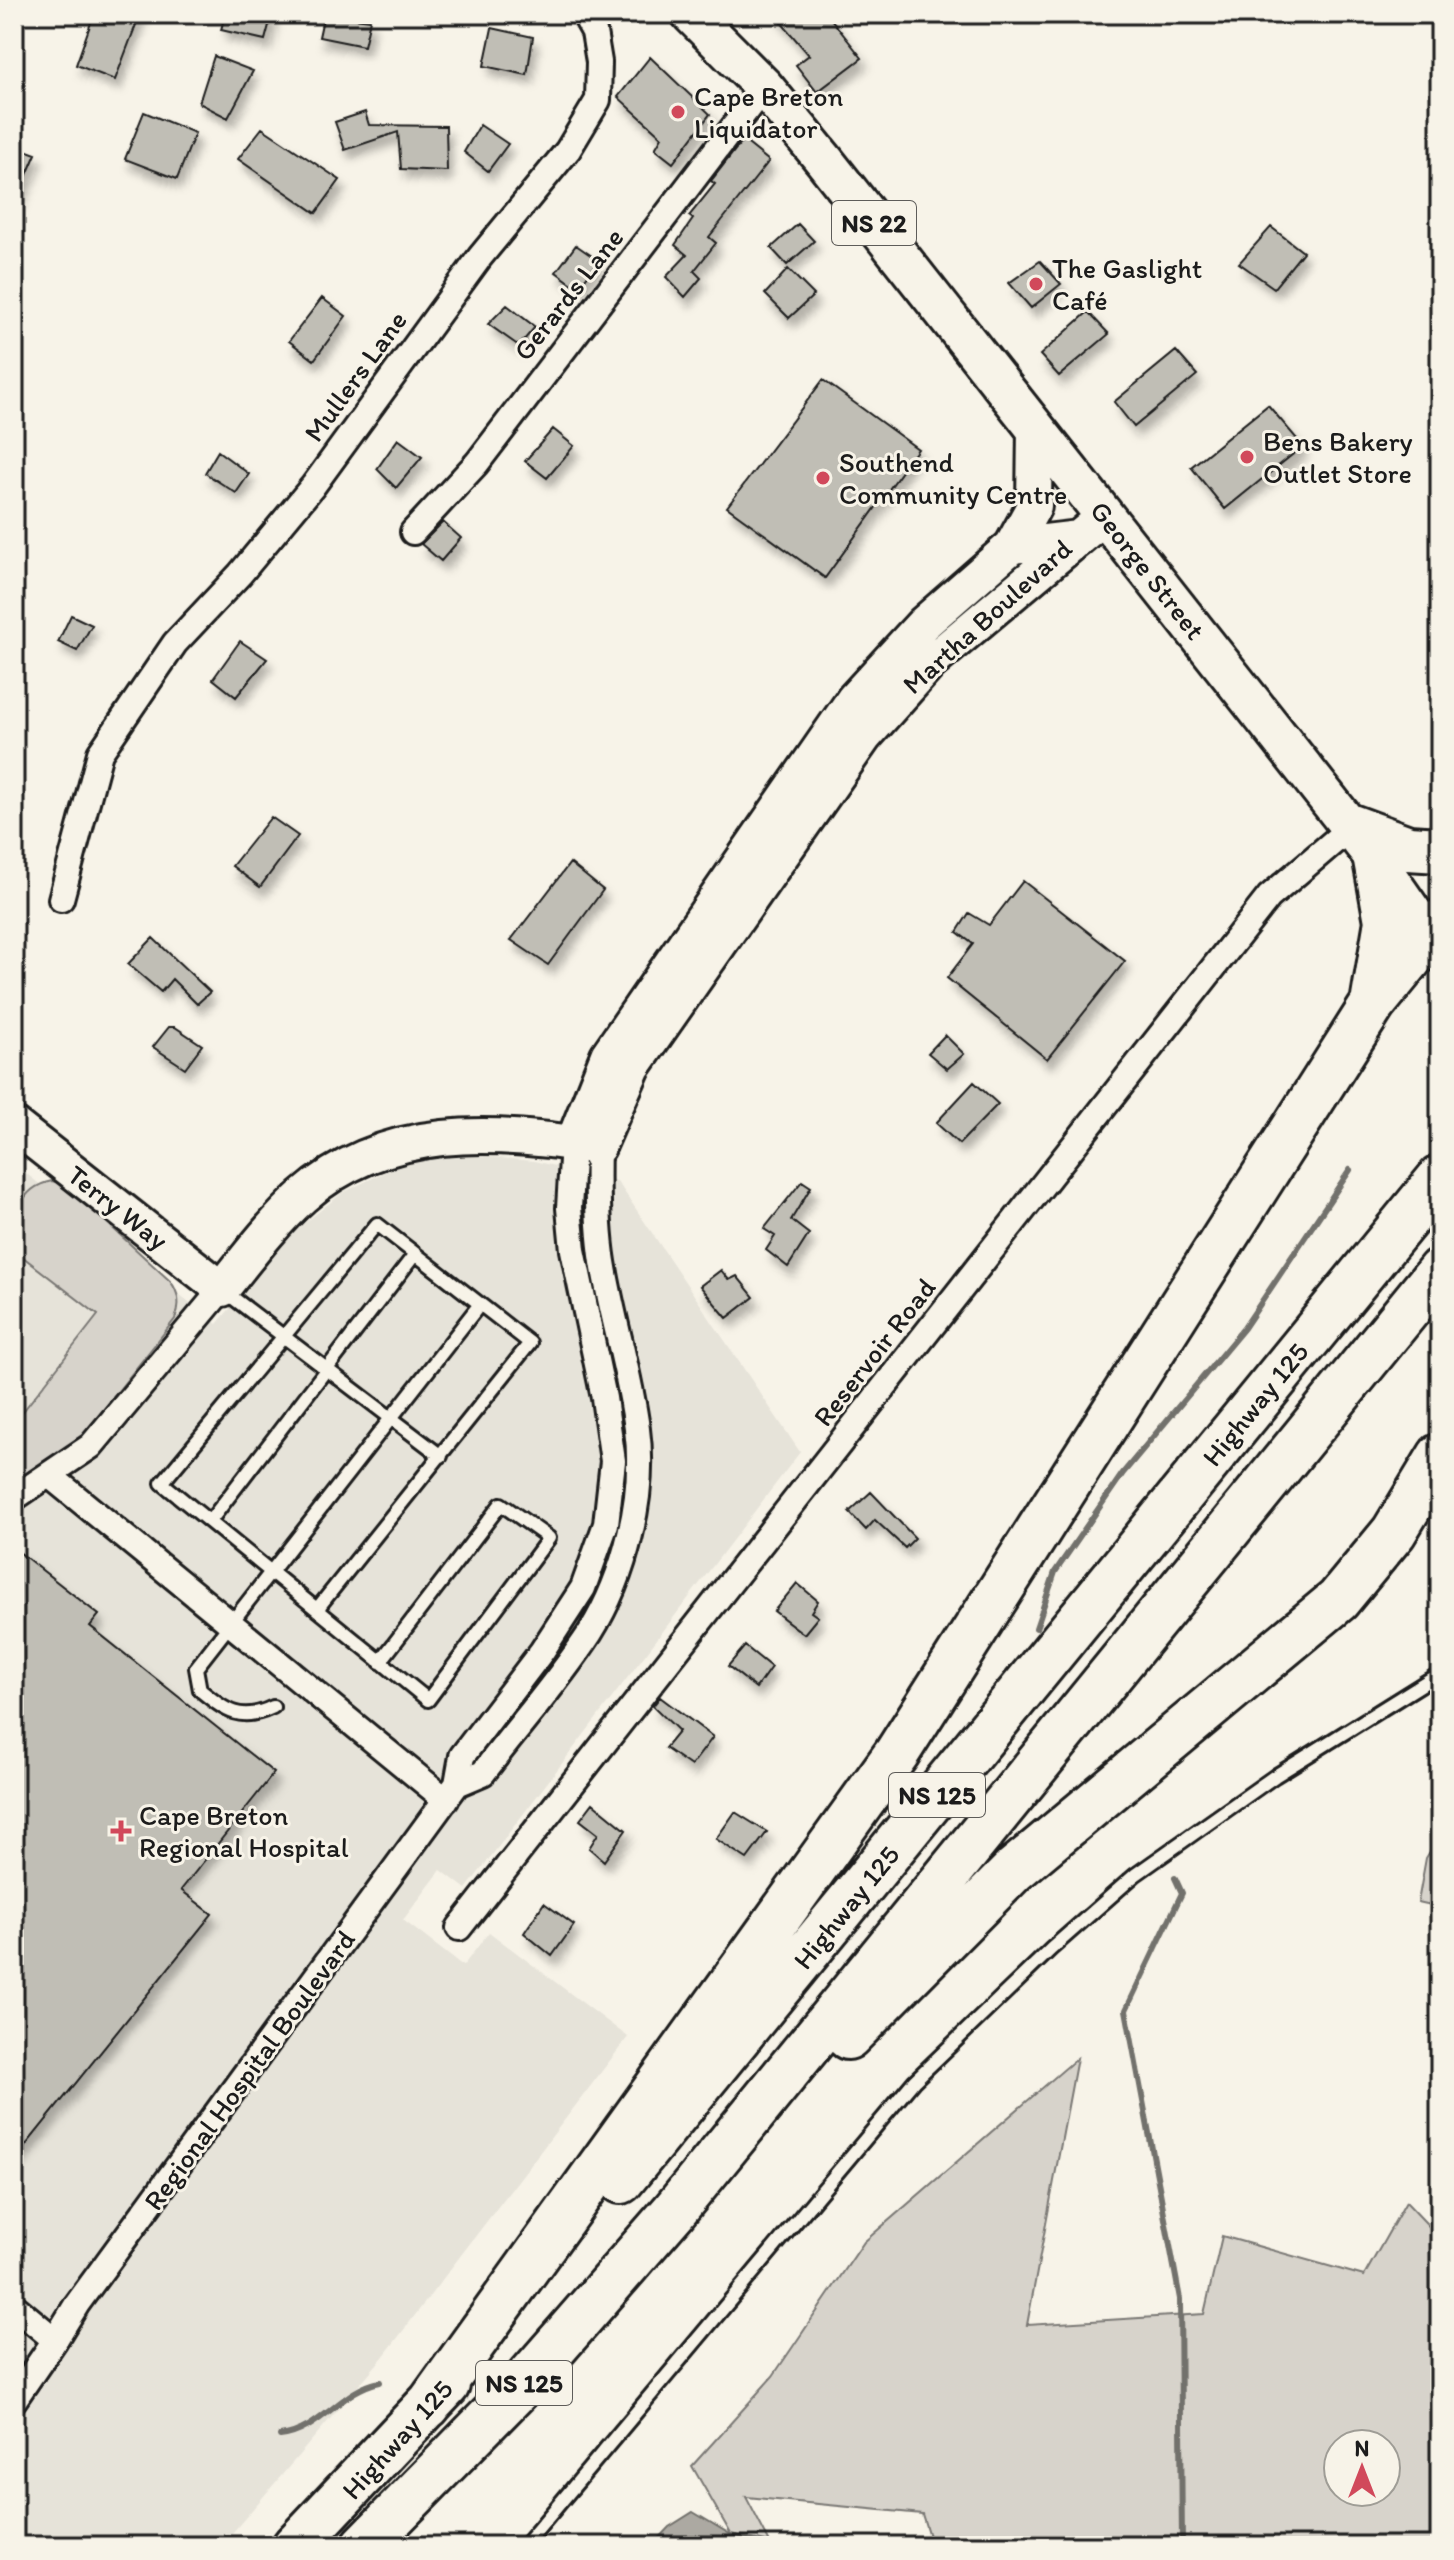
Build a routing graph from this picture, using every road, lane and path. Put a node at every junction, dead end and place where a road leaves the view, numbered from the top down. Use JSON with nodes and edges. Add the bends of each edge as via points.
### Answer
{"nodes":[{"id":1,"x":584,"y":14,"type":"edge"},
{"id":2,"x":704,"y":18,"type":"edge"},
{"id":3,"x":764,"y":87,"type":"junction"},
{"id":4,"x":1035,"y":427,"type":"junction"},
{"id":5,"x":1092,"y":527,"type":"junction"},
{"id":6,"x":413,"y":532,"type":"dead end"},
{"id":7,"x":1012,"y":546,"type":"junction"},
{"id":8,"x":1363,"y":844,"type":"junction"},
{"id":9,"x":1440,"y":850,"type":"edge"},
{"id":10,"x":61,"y":899,"type":"dead end"},
{"id":11,"x":717,"y":922,"type":"junction"},
{"id":12,"x":1435,"y":937,"type":"edge"},
{"id":13,"x":1373,"y":1004,"type":"junction"},
{"id":14,"x":14,"y":1125,"type":"edge"},
{"id":15,"x":586,"y":1145,"type":"junction"},
{"id":16,"x":1440,"y":1178,"type":"edge"},
{"id":17,"x":415,"y":1254,"type":"junction"},
{"id":18,"x":1440,"y":1270,"type":"edge"},
{"id":19,"x":222,"y":1289,"type":"junction"},
{"id":20,"x":480,"y":1304,"type":"junction"},
{"id":21,"x":284,"y":1336,"type":"junction"},
{"id":22,"x":326,"y":1369,"type":"junction"},
{"id":23,"x":391,"y":1418,"type":"junction"},
{"id":24,"x":441,"y":1456,"type":"junction"},
{"id":25,"x":1440,"y":1456,"type":"edge"},
{"id":26,"x":49,"y":1475,"type":"junction"},
{"id":27,"x":14,"y":1498,"type":"edge"},
{"id":28,"x":210,"y":1521,"type":"junction"},
{"id":29,"x":270,"y":1570,"type":"junction"},
{"id":30,"x":317,"y":1609,"type":"junction"},
{"id":31,"x":229,"y":1624,"type":"junction"},
{"id":32,"x":380,"y":1662,"type":"junction"},
{"id":33,"x":1440,"y":1673,"type":"edge"},
{"id":34,"x":273,"y":1707,"type":"dead end"},
{"id":35,"x":452,"y":1792,"type":"junction"},
{"id":36,"x":459,"y":1928,"type":"dead end"},
{"id":37,"x":674,"y":2211,"type":"junction"},
{"id":38,"x":14,"y":2306,"type":"edge"},
{"id":39,"x":55,"y":2340,"type":"junction"},
{"id":40,"x":14,"y":2400,"type":"edge"},
{"id":41,"x":428,"y":2406,"type":"junction"},
{"id":42,"x":295,"y":2546,"type":"edge"},
{"id":43,"x":364,"y":2546,"type":"edge"},
{"id":44,"x":524,"y":2546,"type":"edge"}],
"edges":[{"from":1,"to":10,"type":"street","name":"Mullers Lane","via":[[597,47],[598,100],[568,150],[480,257],[313,486],[175,643],[100,753]]},
{"from":2,"to":3,"type":"main road","name":"George Street","number":"NS 22"},
{"from":3,"to":4,"type":"main road","name":"George Street","number":"NS 22"},
{"from":3,"to":6,"type":"street","name":"Gerards Lane","via":[[477,463]]},
{"from":4,"to":5,"type":"main road","name":"George Street","number":"NS 22"},
{"from":4,"to":7,"type":"street","via":[[1034,506]]},
{"from":5,"to":7,"type":"street","name":"Martha Boulevard"},
{"from":5,"to":8,"type":"main road","name":"George Street","number":"NS 22"},
{"from":5,"to":11,"type":"street","name":"Martha Boulevard","via":[[898,695]]},
{"from":7,"to":11,"type":"street","name":"Martha Boulevard","via":[[923,624],[854,699]]},
{"from":8,"to":9,"type":"highway"},
{"from":8,"to":12,"type":"main road","name":"George Street","number":"NS 22"},
{"from":8,"to":13,"type":"highway","via":[[1387,921]]},
{"from":8,"to":36,"type":"street","name":"Reservoir Road","via":[[1269,897]]},
{"from":11,"to":15,"type":"street","name":"Martha Boulevard","via":[[608,1055]]},
{"from":12,"to":13,"type":"highway"},
{"from":13,"to":41,"type":"highway","via":[[897,1753]]},
{"from":14,"to":19,"type":"street","name":"Terry Way"},
{"from":15,"to":19,"type":"street","via":[[459,1135],[378,1151],[303,1196]]},
{"from":15,"to":35,"type":"street","name":"Regional Hospital Boulevard","via":[[569,1208],[613,1461],[606,1524],[583,1588],[462,1756]]},
{"from":16,"to":41,"type":"highway","name":"Highway 125","number":"NS 125","via":[[742,2036]]},
{"from":17,"to":20,"type":"lane"},
{"from":17,"to":21,"type":"lane","via":[[377,1224]]},
{"from":17,"to":22,"type":"lane"},
{"from":18,"to":37,"type":"highway","name":"Highway 125","number":"NS 125"},
{"from":19,"to":21,"type":"lane"},
{"from":19,"to":26,"type":"street","via":[[91,1446]]},
{"from":20,"to":23,"type":"lane"},
{"from":20,"to":24,"type":"lane","via":[[530,1343]]},
{"from":21,"to":22,"type":"lane"},
{"from":21,"to":28,"type":"lane","via":[[162,1483]]},
{"from":22,"to":23,"type":"lane"},
{"from":22,"to":28,"type":"lane"},
{"from":23,"to":24,"type":"lane"},
{"from":23,"to":29,"type":"lane"},
{"from":24,"to":30,"type":"lane"},
{"from":25,"to":37,"type":"highway","via":[[1394,1532],[1338,1600],[1014,1870]]},
{"from":26,"to":27,"type":"street"},
{"from":26,"to":31,"type":"street"},
{"from":28,"to":29,"type":"lane"},
{"from":29,"to":30,"type":"lane"},
{"from":29,"to":31,"type":"lane"},
{"from":30,"to":32,"type":"lane"},
{"from":31,"to":34,"type":"lane","via":[[196,1668],[200,1690],[231,1715],[257,1715]]},
{"from":31,"to":35,"type":"street"},
{"from":32,"to":32,"type":"lane","via":[[428,1700],[549,1538],[501,1504]]},
{"from":33,"to":44,"type":"lane","via":[[1275,1776],[1173,1848],[1051,1949],[914,2081]]},
{"from":35,"to":39,"type":"street","name":"Regional Hospital Boulevard"},
{"from":37,"to":43,"type":"highway","name":"Highway 125","number":"NS 125","via":[[523,2384]]},
{"from":38,"to":39,"type":"street"},
{"from":39,"to":40,"type":"street","name":"Regional Hospital Boulevard"},
{"from":41,"to":42,"type":"highway","name":"Highway 125","number":"NS 125"}]}
